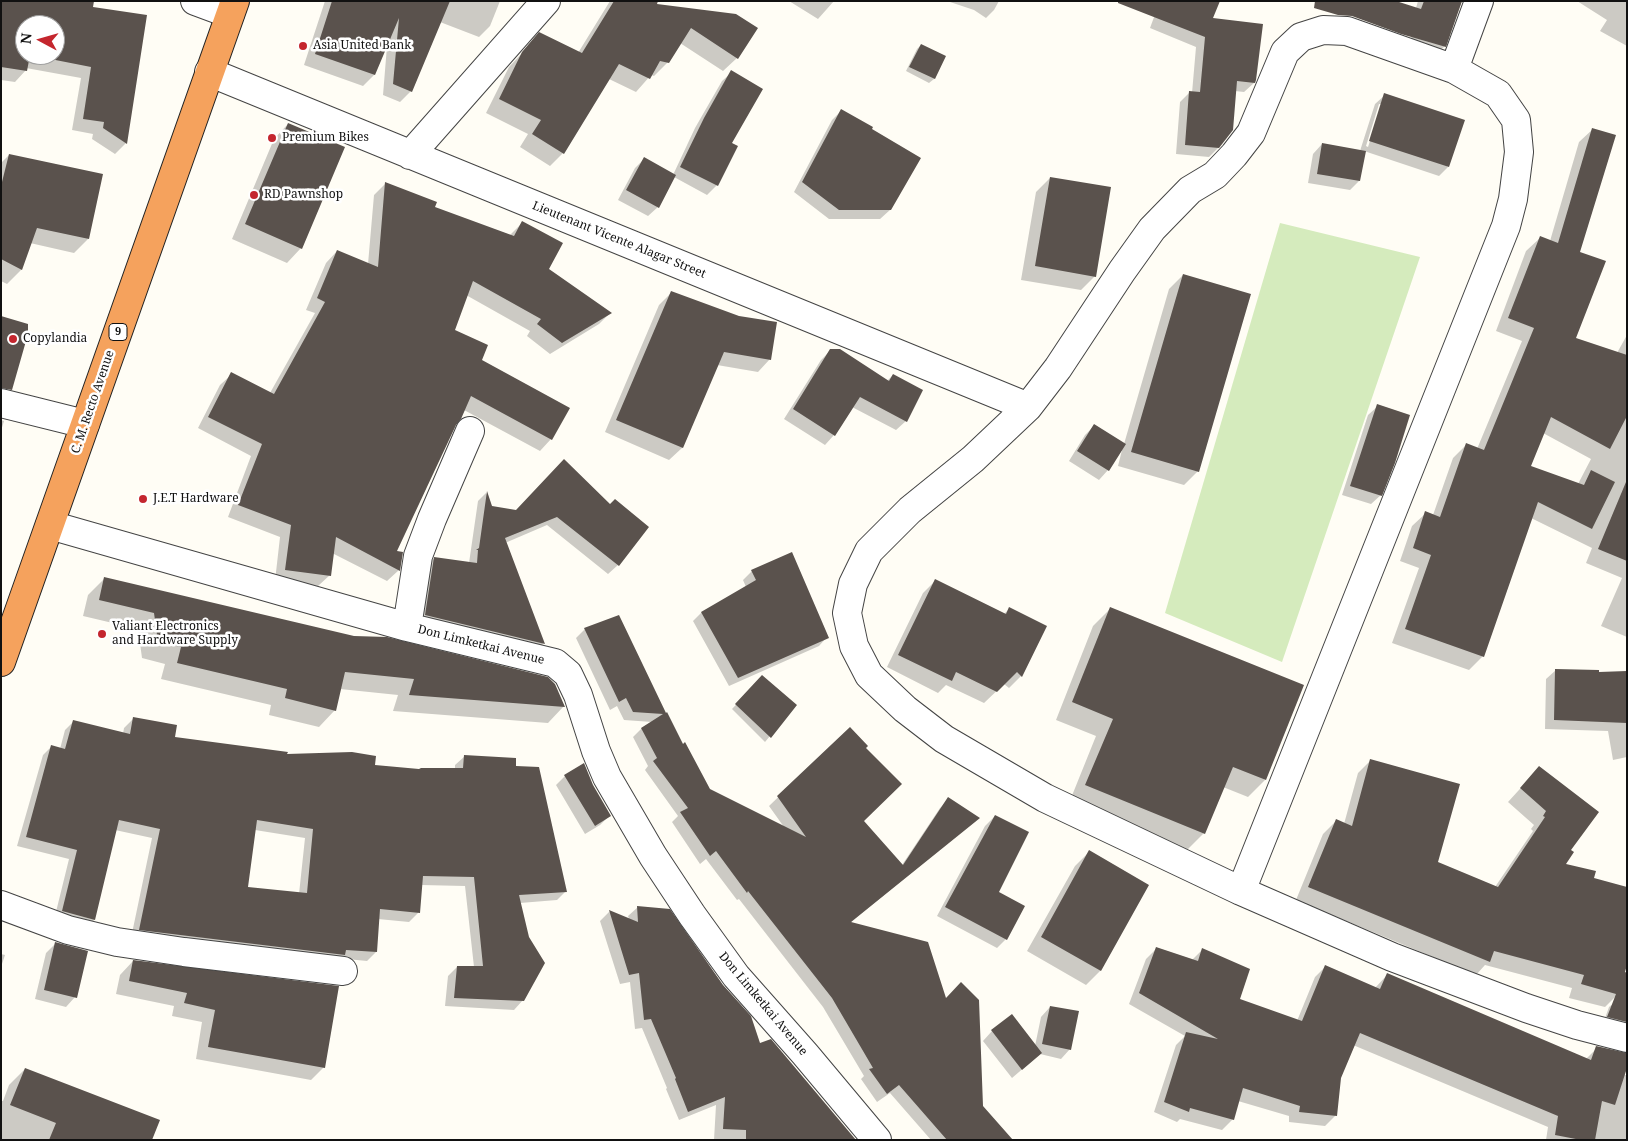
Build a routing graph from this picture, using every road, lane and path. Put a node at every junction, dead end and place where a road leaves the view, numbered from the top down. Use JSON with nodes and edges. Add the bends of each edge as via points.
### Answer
{"nodes":[{"id":1,"x":194,"y":1,"type":"edge"},
{"id":2,"x":546,"y":1,"type":"edge"},
{"id":3,"x":1479,"y":1,"type":"edge"},
{"id":4,"x":232,"y":7,"type":"edge"},
{"id":5,"x":1454,"y":69,"type":"junction"},
{"id":6,"x":209,"y":72,"type":"junction"},
{"id":7,"x":410,"y":155,"type":"junction"},
{"id":8,"x":1,"y":403,"type":"edge"},
{"id":9,"x":1028,"y":407,"type":"junction"},
{"id":10,"x":85,"y":424,"type":"junction"},
{"id":11,"x":470,"y":430,"type":"dead end"},
{"id":12,"x":50,"y":525,"type":"junction"},
{"id":13,"x":407,"y":627,"type":"junction"},
{"id":14,"x":4,"y":647,"type":"edge"},
{"id":15,"x":1241,"y":891,"type":"junction"},
{"id":16,"x":1,"y":905,"type":"edge"},
{"id":17,"x":343,"y":970,"type":"dead end"},
{"id":18,"x":1627,"y":1038,"type":"edge"},
{"id":19,"x":877,"y":1140,"type":"edge"}],
"edges":[{"from":1,"to":4,"type":"street"},
{"from":2,"to":7,"type":"street"},
{"from":3,"to":5,"type":"street"},
{"from":4,"to":6,"type":"highway","name":"C. M. Recto Avenue","number":"9"},
{"from":5,"to":9,"type":"street","via":[[1347,31],[1323,30],[1301,37],[1286,52],[1251,133],[1216,175],[1190,190],[1152,230]]},
{"from":5,"to":15,"type":"street","via":[[1498,94],[1516,120],[1518,152],[1506,226]]},
{"from":6,"to":7,"type":"street","name":"Lieutenant Vicente Alagar Street"},
{"from":6,"to":10,"type":"highway","name":"C. M. Recto Avenue","number":"9"},
{"from":7,"to":9,"type":"street","name":"Lieutenant Vicente Alagar Street"},
{"from":8,"to":10,"type":"street"},
{"from":9,"to":15,"type":"street","via":[[973,459],[910,510],[869,551],[853,584],[847,613],[854,646],[869,675],[944,739],[1045,798]]},
{"from":10,"to":12,"type":"highway","name":"C. M. Recto Avenue","number":"9"},
{"from":11,"to":13,"type":"street","via":[[418,556]]},
{"from":12,"to":13,"type":"street","name":"Don Limketkai Avenue"},
{"from":12,"to":14,"type":"highway","name":"C. M. Recto Avenue","number":"9"},
{"from":13,"to":19,"type":"street","name":"Don Limketkai Avenue","via":[[555,663],[568,674],[607,777],[687,908],[736,976]]},
{"from":15,"to":18,"type":"street","via":[[1392,957],[1526,1008]]},
{"from":16,"to":17,"type":"street","via":[[68,930],[118,942]]}]}
